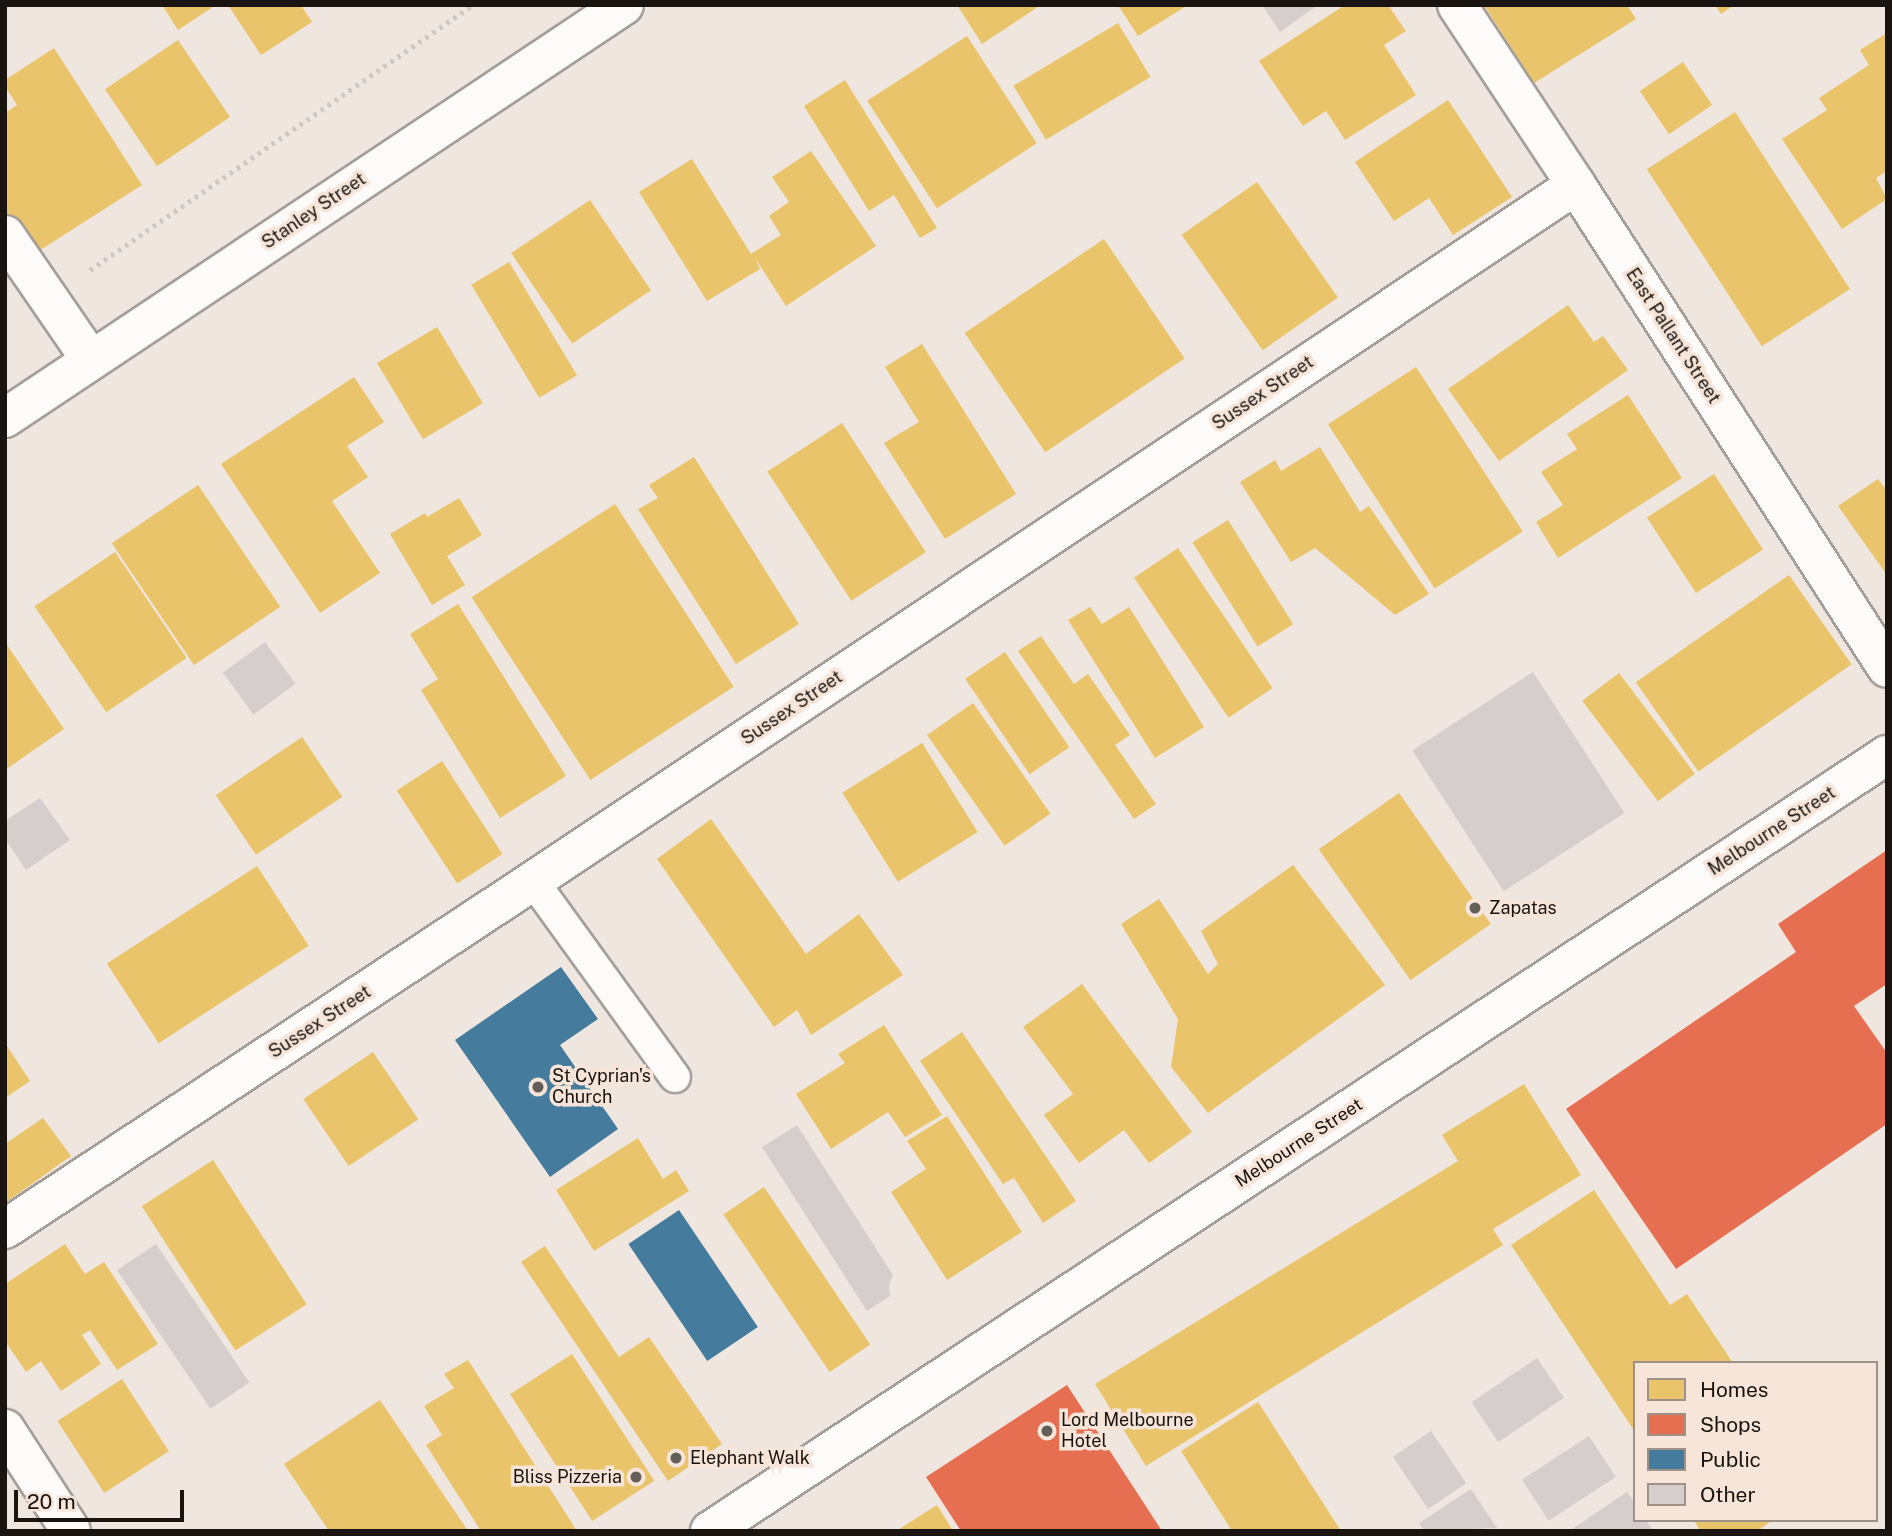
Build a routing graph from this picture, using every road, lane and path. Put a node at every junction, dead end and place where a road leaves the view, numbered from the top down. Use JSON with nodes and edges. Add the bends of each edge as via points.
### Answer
{"nodes":[{"id":1,"x":473,"y":5,"type":"edge"},
{"id":2,"x":624,"y":5,"type":"edge"},
{"id":3,"x":1457,"y":5,"type":"edge"},
{"id":4,"x":1576,"y":185,"type":"junction"},
{"id":5,"x":5,"y":235,"type":"edge"},
{"id":6,"x":49,"y":299,"type":"junction"},
{"id":7,"x":91,"y":360,"type":"junction"},
{"id":8,"x":5,"y":418,"type":"edge"},
{"id":9,"x":1887,"y":668,"type":"edge"},
{"id":10,"x":1887,"y":755,"type":"edge"},
{"id":11,"x":533,"y":881,"type":"junction"},
{"id":12,"x":675,"y":1077,"type":"dead end"},
{"id":13,"x":5,"y":1229,"type":"edge"},
{"id":14,"x":5,"y":1429,"type":"edge"},
{"id":15,"x":71,"y":1531,"type":"edge"},
{"id":16,"x":710,"y":1531,"type":"edge"}],
"edges":[{"from":1,"to":6,"type":"path"},
{"from":2,"to":7,"type":"street","name":"Stanley Street"},
{"from":3,"to":4,"type":"street","name":"East Pallant Street"},
{"from":4,"to":9,"type":"street","name":"East Pallant Street"},
{"from":4,"to":11,"type":"street","name":"Sussex Street"},
{"from":5,"to":6,"type":"street"},
{"from":6,"to":7,"type":"street"},
{"from":7,"to":8,"type":"street","name":"Stanley Street"},
{"from":10,"to":16,"type":"street","name":"Melbourne Street"},
{"from":11,"to":12,"type":"lane"},
{"from":11,"to":13,"type":"street","name":"Sussex Street"},
{"from":14,"to":15,"type":"street"}]}
